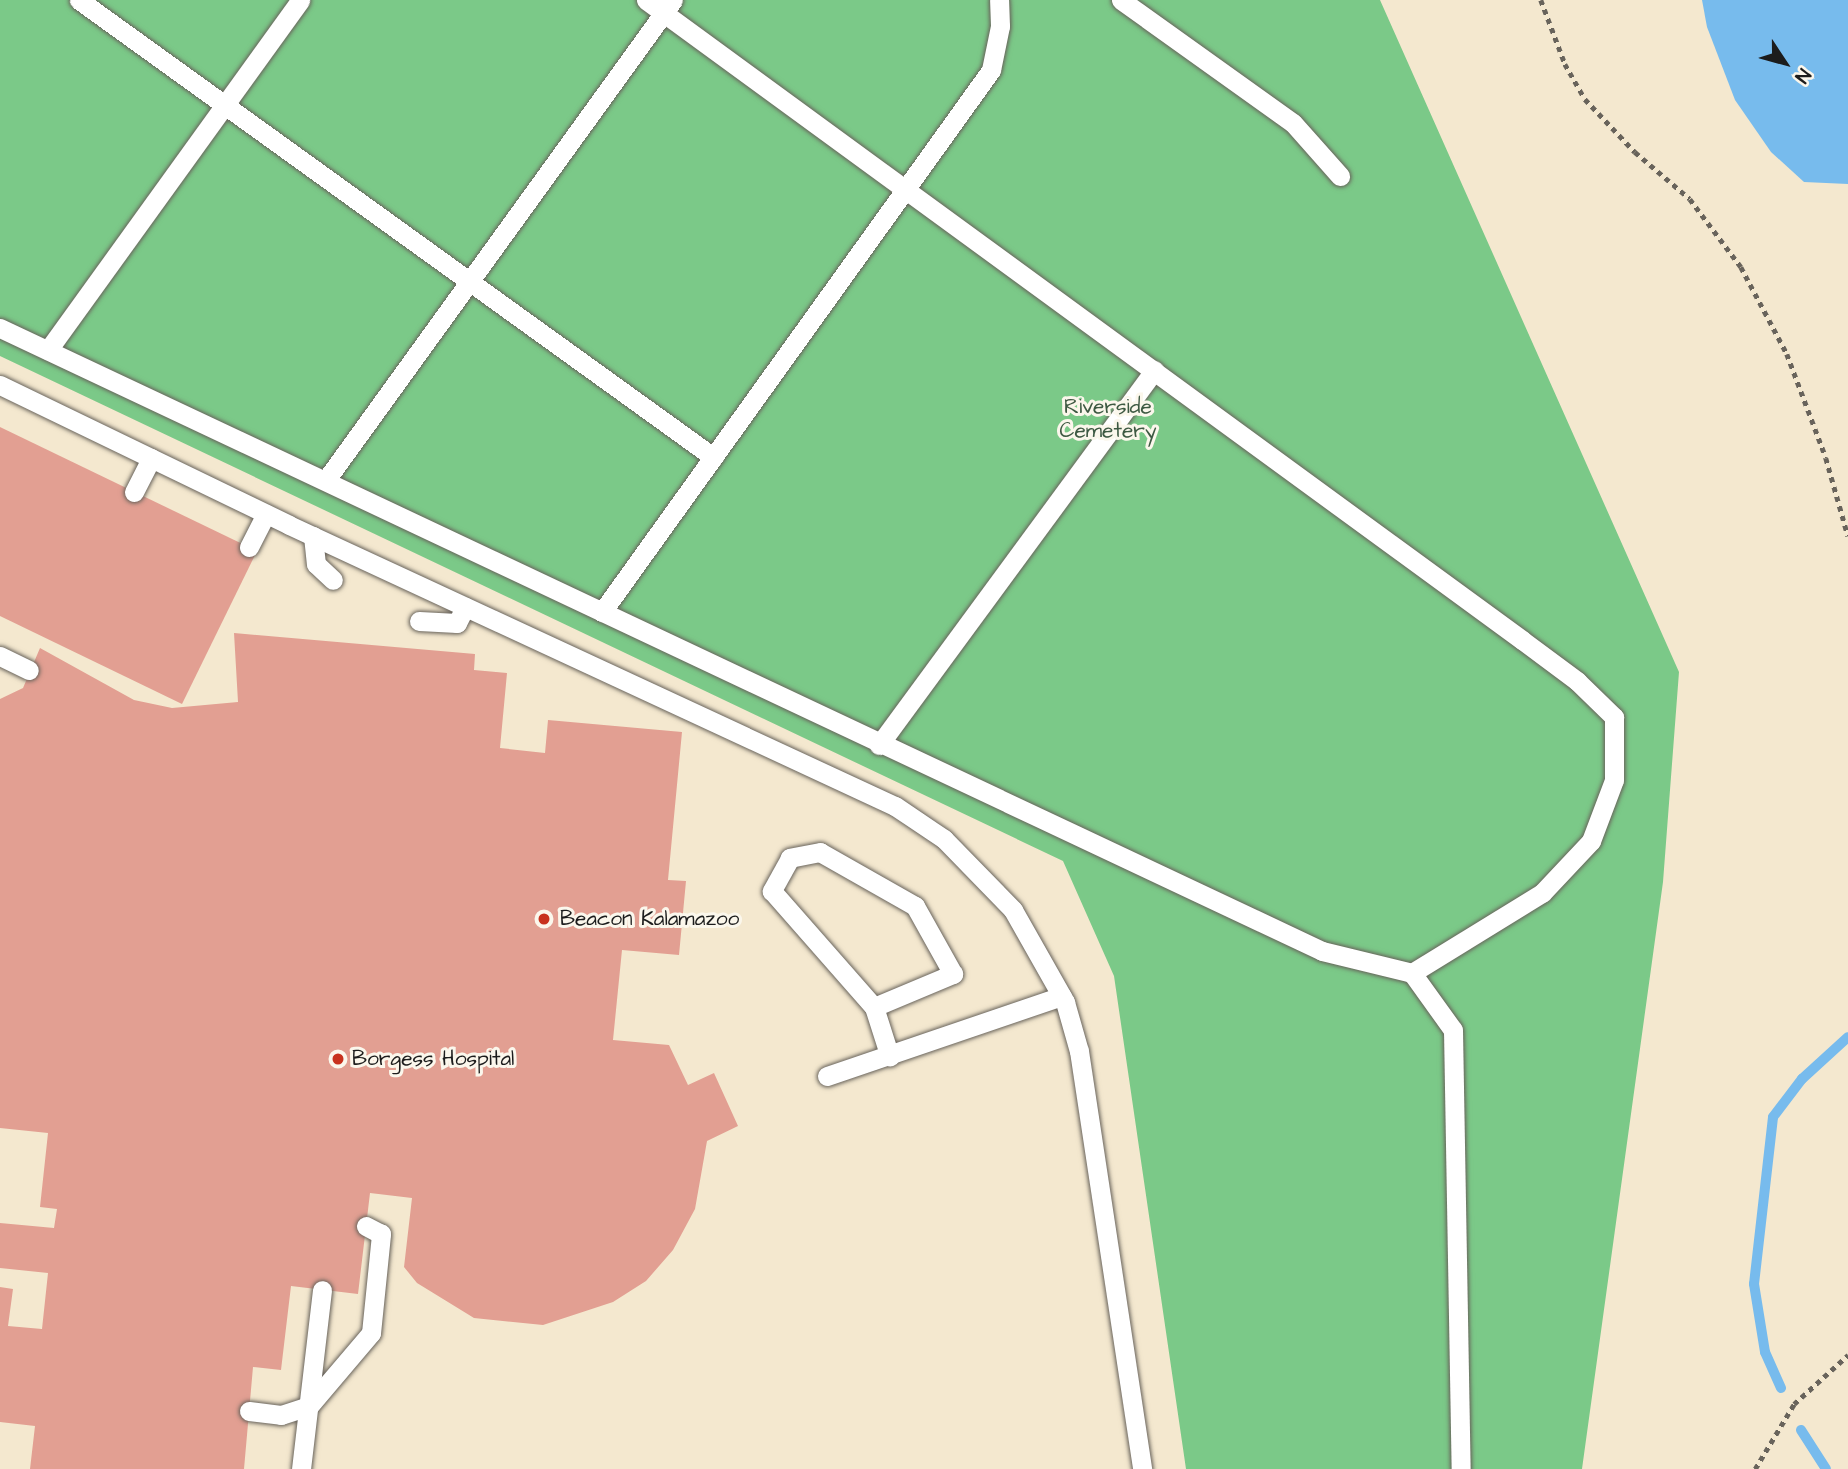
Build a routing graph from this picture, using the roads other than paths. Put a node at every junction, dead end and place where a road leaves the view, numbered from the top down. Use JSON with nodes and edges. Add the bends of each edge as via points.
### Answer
{"nodes":[{"id":1,"x":79,"y":0,"type":"edge"},
{"id":2,"x":300,"y":0,"type":"edge"},
{"id":3,"x":646,"y":0,"type":"edge"},
{"id":4,"x":999,"y":0,"type":"edge"},
{"id":5,"x":1121,"y":0,"type":"edge"},
{"id":6,"x":668,"y":6,"type":"edge"},
{"id":7,"x":224,"y":104,"type":"junction"},
{"id":8,"x":1340,"y":176,"type":"dead end"},
{"id":9,"x":906,"y":189,"type":"junction"},
{"id":10,"x":469,"y":281,"type":"junction"},
{"id":11,"x":0,"y":328,"type":"edge"},
{"id":12,"x":48,"y":350,"type":"junction"},
{"id":13,"x":1154,"y":370,"type":"junction"},
{"id":14,"x":0,"y":385,"type":"edge"},
{"id":15,"x":713,"y":457,"type":"junction"},
{"id":16,"x":151,"y":458,"type":"junction"},
{"id":17,"x":326,"y":480,"type":"junction"},
{"id":18,"x":134,"y":492,"type":"dead end"},
{"id":19,"x":266,"y":514,"type":"junction"},
{"id":20,"x":313,"y":537,"type":"junction"},
{"id":21,"x":249,"y":547,"type":"dead end"},
{"id":22,"x":333,"y":580,"type":"dead end"},
{"id":23,"x":465,"y":607,"type":"junction"},
{"id":24,"x":602,"y":612,"type":"junction"},
{"id":25,"x":419,"y":621,"type":"dead end"},
{"id":26,"x":0,"y":656,"type":"edge"},
{"id":27,"x":29,"y":670,"type":"dead end"},
{"id":28,"x":879,"y":745,"type":"junction"},
{"id":29,"x":1412,"y":973,"type":"junction"},
{"id":30,"x":1062,"y":996,"type":"junction"},
{"id":31,"x":874,"y":1007,"type":"junction"},
{"id":32,"x":890,"y":1057,"type":"junction"},
{"id":33,"x":827,"y":1076,"type":"dead end"},
{"id":34,"x":366,"y":1226,"type":"dead end"},
{"id":35,"x":322,"y":1290,"type":"dead end"},
{"id":36,"x":309,"y":1406,"type":"junction"},
{"id":37,"x":249,"y":1411,"type":"dead end"},
{"id":38,"x":301,"y":1469,"type":"edge"},
{"id":39,"x":1142,"y":1469,"type":"edge"},
{"id":40,"x":1461,"y":1469,"type":"edge"}],
"edges":[{"from":1,"to":7,"type":"lane"},
{"from":2,"to":7,"type":"lane"},
{"from":3,"to":6,"type":"lane"},
{"from":4,"to":9,"type":"lane","via":[[1000,26],[991,70]]},
{"from":5,"to":8,"type":"lane","via":[[1293,123]]},
{"from":6,"to":9,"type":"lane"},
{"from":6,"to":10,"type":"lane"},
{"from":7,"to":10,"type":"lane"},
{"from":7,"to":12,"type":"lane"},
{"from":9,"to":13,"type":"lane"},
{"from":9,"to":15,"type":"lane"},
{"from":10,"to":15,"type":"lane"},
{"from":10,"to":17,"type":"lane"},
{"from":11,"to":12,"type":"lane"},
{"from":12,"to":17,"type":"lane"},
{"from":13,"to":28,"type":"lane"},
{"from":13,"to":29,"type":"lane","via":[[1566,673],[1614,717],[1615,780],[1591,841],[1542,893]]},
{"from":14,"to":16,"type":"lane"},
{"from":15,"to":24,"type":"lane"},
{"from":16,"to":18,"type":"lane"},
{"from":16,"to":19,"type":"lane"},
{"from":17,"to":24,"type":"lane"},
{"from":19,"to":20,"type":"lane"},
{"from":19,"to":21,"type":"lane"},
{"from":20,"to":22,"type":"lane","via":[[316,564]]},
{"from":20,"to":23,"type":"lane"},
{"from":23,"to":25,"type":"lane","via":[[457,623]]},
{"from":23,"to":30,"type":"lane","via":[[895,806],[944,839],[1013,910]]},
{"from":24,"to":28,"type":"lane"},
{"from":26,"to":27,"type":"lane"},
{"from":28,"to":29,"type":"lane","via":[[1322,951]]},
{"from":29,"to":40,"type":"lane","via":[[1453,1030]]},
{"from":30,"to":32,"type":"lane"},
{"from":30,"to":39,"type":"lane","via":[[1079,1051]]},
{"from":31,"to":31,"type":"lane","via":[[772,891],[790,858],[820,852],[915,906],[953,974]]},
{"from":31,"to":32,"type":"lane"},
{"from":32,"to":33,"type":"lane"},
{"from":34,"to":36,"type":"lane","via":[[381,1234],[372,1333]]},
{"from":35,"to":36,"type":"lane"},
{"from":36,"to":37,"type":"lane","via":[[281,1415]]},
{"from":36,"to":38,"type":"lane"}]}
